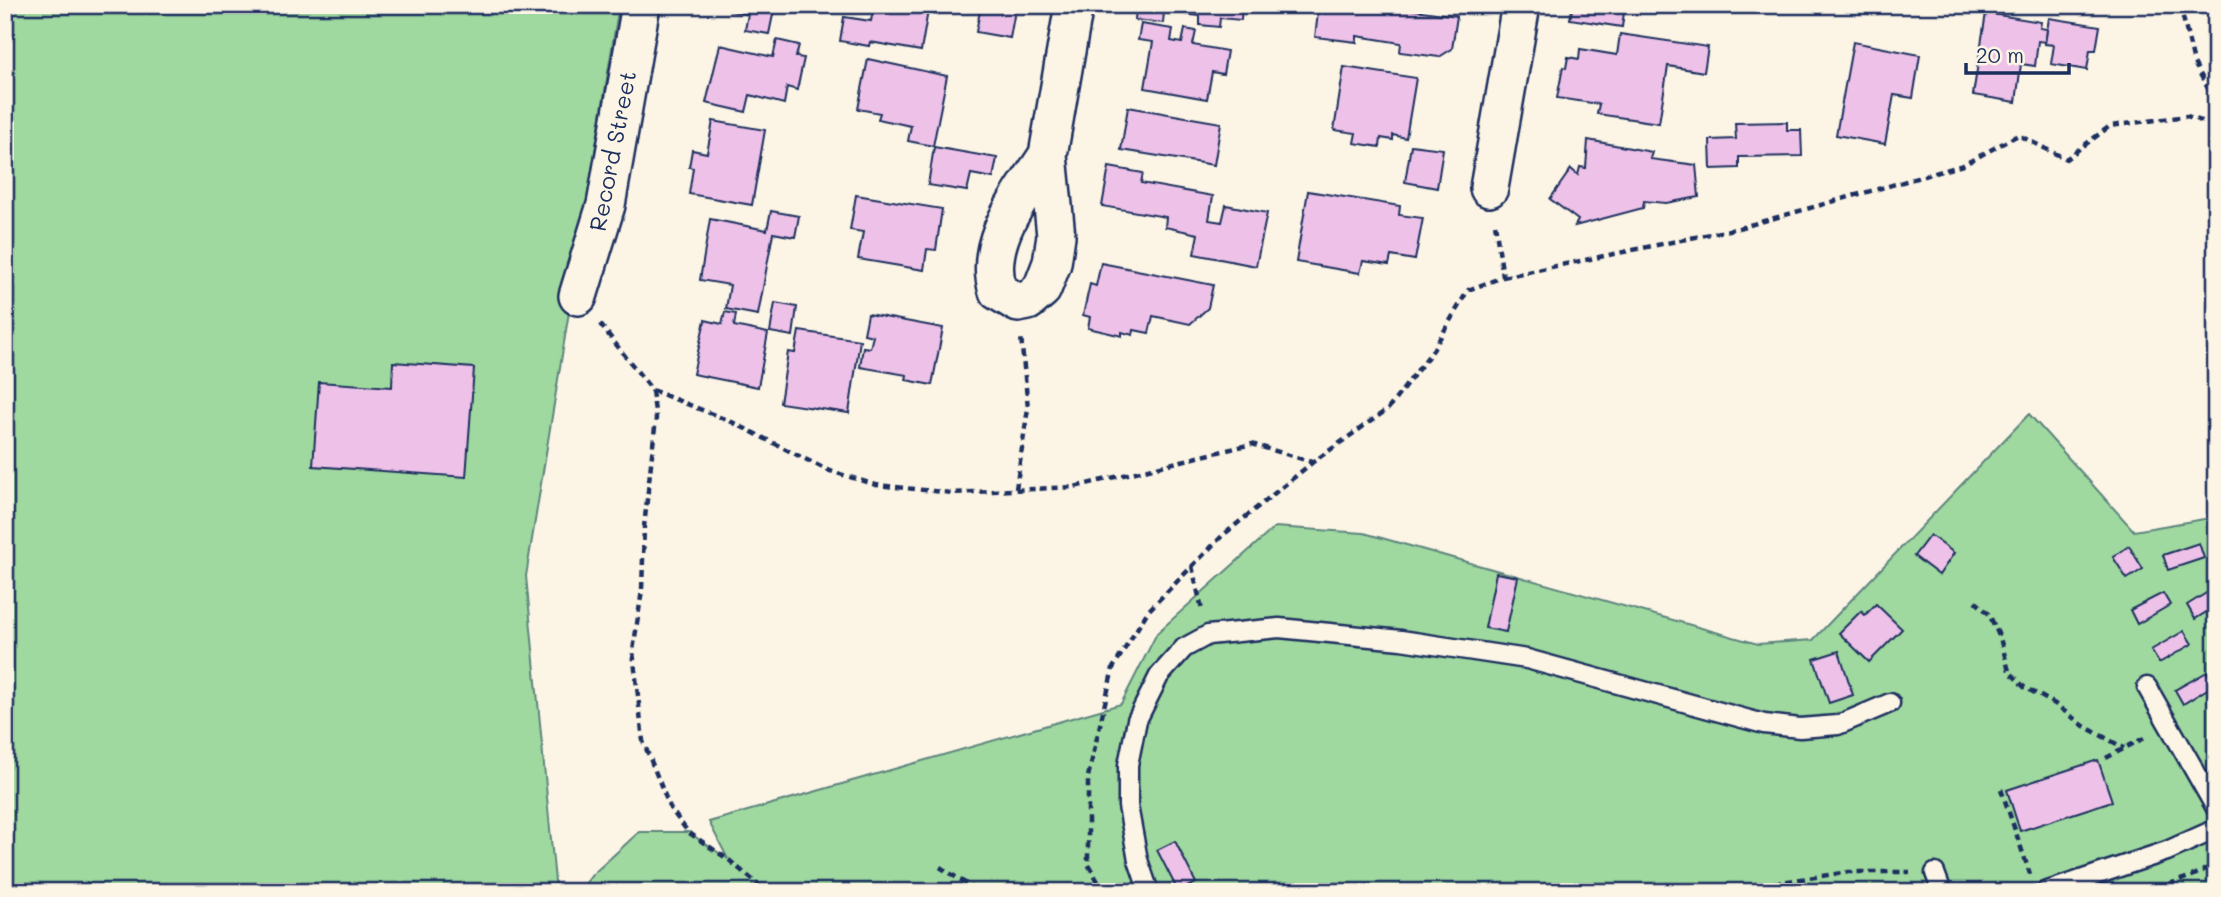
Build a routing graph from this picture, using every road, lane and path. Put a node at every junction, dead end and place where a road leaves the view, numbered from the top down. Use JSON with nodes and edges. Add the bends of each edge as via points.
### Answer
{"nodes":[{"id":1,"x":641,"y":5,"type":"edge"},
{"id":2,"x":1074,"y":5,"type":"edge"},
{"id":3,"x":1521,"y":5,"type":"edge"},
{"id":4,"x":2180,"y":5,"type":"edge"},
{"id":5,"x":2216,"y":103,"type":"edge"},
{"id":6,"x":2216,"y":126,"type":"edge"},
{"id":7,"x":1048,"y":155,"type":"junction"},
{"id":8,"x":1489,"y":188,"type":"joint"},
{"id":9,"x":1503,"y":277,"type":"junction"},
{"id":10,"x":579,"y":296,"type":"joint"},
{"id":11,"x":1018,"y":303,"type":"junction"},
{"id":12,"x":652,"y":390,"type":"junction"},
{"id":13,"x":1313,"y":462,"type":"junction"},
{"id":14,"x":1016,"y":489,"type":"junction"},
{"id":15,"x":1192,"y":566,"type":"junction"},
{"id":16,"x":1975,"y":601,"type":"dead end"},
{"id":17,"x":1208,"y":635,"type":"junction"},
{"id":18,"x":2147,"y":687,"type":"dead end"},
{"id":19,"x":1890,"y":703,"type":"dead end"},
{"id":20,"x":2168,"y":724,"type":"junction"},
{"id":21,"x":2124,"y":748,"type":"junction"},
{"id":22,"x":2106,"y":758,"type":"dead end"},
{"id":23,"x":2001,"y":789,"type":"dead end"},
{"id":24,"x":2216,"y":808,"type":"edge"},
{"id":25,"x":2216,"y":829,"type":"edge"},
{"id":26,"x":2216,"y":864,"type":"edge"},
{"id":27,"x":940,"y":867,"type":"dead end"},
{"id":28,"x":1935,"y":873,"type":"joint"},
{"id":29,"x":2031,"y":879,"type":"dead end"},
{"id":30,"x":767,"y":892,"type":"edge"},
{"id":31,"x":979,"y":892,"type":"edge"},
{"id":32,"x":1104,"y":892,"type":"edge"},
{"id":33,"x":1149,"y":892,"type":"edge"},
{"id":34,"x":1715,"y":892,"type":"edge"},
{"id":35,"x":1942,"y":892,"type":"edge"},
{"id":36,"x":2045,"y":892,"type":"edge"},
{"id":37,"x":2146,"y":892,"type":"edge"}],
"edges":[{"from":1,"to":10,"type":"street","name":"Record Street","via":[[606,205]]},
{"from":2,"to":7,"type":"street"},
{"from":3,"to":8,"type":"street"},
{"from":4,"to":5,"type":"path","via":[[2193,63]]},
{"from":6,"to":9,"type":"path","via":[[2187,116],[2110,126],[2066,159],[2018,135],[1962,165],[1739,228]]},
{"from":7,"to":11,"type":"street","via":[[1056,236],[1052,263],[1042,289]]},
{"from":7,"to":11,"type":"street","via":[[1006,222],[997,248],[994,279],[998,291]]},
{"from":8,"to":9,"type":"path"},
{"from":9,"to":13,"type":"path","via":[[1468,290],[1433,350],[1388,409]]},
{"from":10,"to":12,"type":"path"},
{"from":11,"to":14,"type":"path","via":[[1028,408]]},
{"from":12,"to":14,"type":"path","via":[[732,422],[827,470],[876,485],[952,493]]},
{"from":12,"to":30,"type":"path","via":[[656,418],[633,651],[643,741],[670,808],[688,832]]},
{"from":13,"to":14,"type":"path","via":[[1252,444],[1074,487]]},
{"from":13,"to":15,"type":"path"},
{"from":15,"to":17,"type":"path"},
{"from":15,"to":32,"type":"path","via":[[1148,611],[1113,668],[1088,777],[1088,864]]},
{"from":16,"to":21,"type":"path","via":[[1989,614],[2009,671],[2024,687]]},
{"from":17,"to":19,"type":"lane","via":[[1279,628],[1527,659],[1763,724],[1800,728],[1838,725]]},
{"from":17,"to":33,"type":"lane","via":[[1184,648],[1159,676],[1137,720],[1128,765],[1128,806]]},
{"from":18,"to":20,"type":"lane"},
{"from":20,"to":21,"type":"path"},
{"from":20,"to":24,"type":"lane"},
{"from":21,"to":22,"type":"path"},
{"from":23,"to":29,"type":"path"},
{"from":25,"to":36,"type":"lane","via":[[2167,851]]},
{"from":26,"to":37,"type":"path"},
{"from":27,"to":31,"type":"path"},
{"from":28,"to":34,"type":"path","via":[[1848,872]]},
{"from":28,"to":35,"type":"lane"}]}
